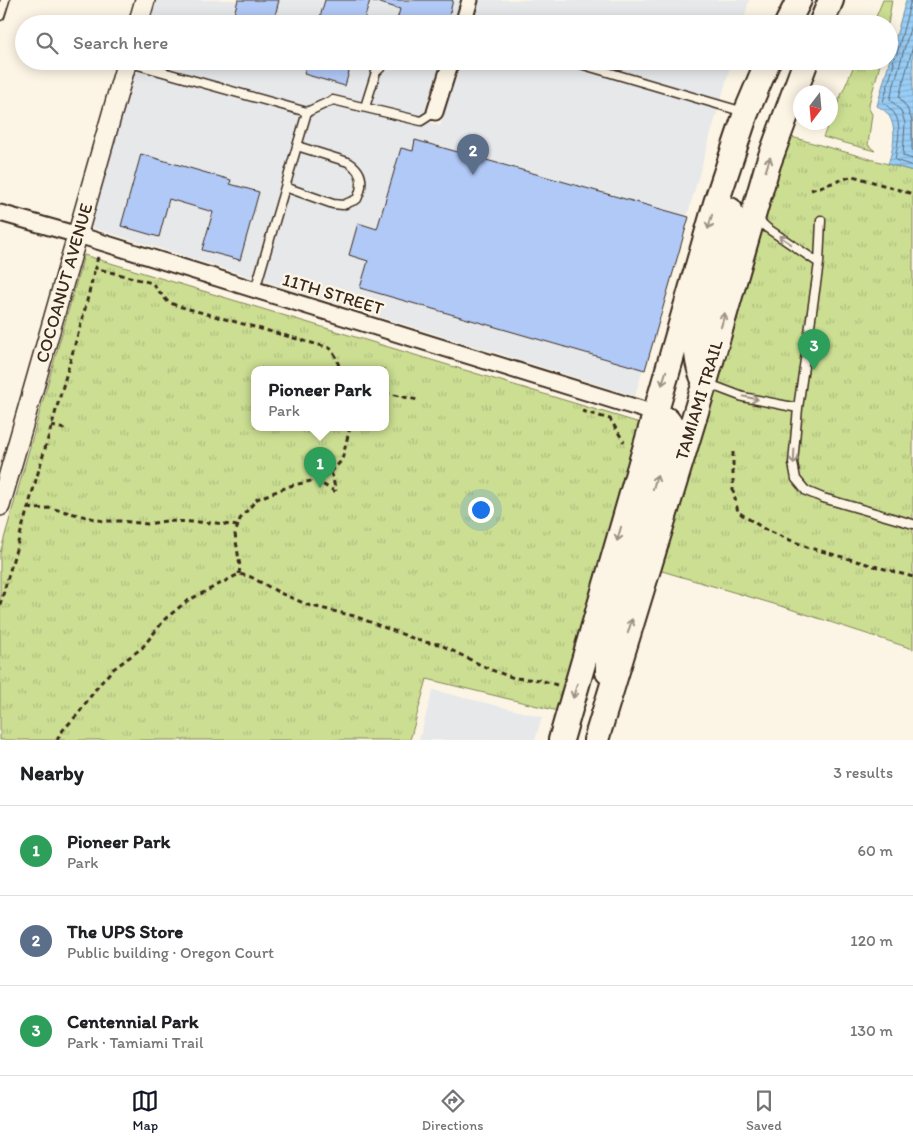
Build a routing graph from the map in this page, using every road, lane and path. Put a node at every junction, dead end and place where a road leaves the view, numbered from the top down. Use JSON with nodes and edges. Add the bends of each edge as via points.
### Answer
{"nodes":[{"id":1,"x":5,"y":0,"type":"edge"},
{"id":2,"x":145,"y":0,"type":"edge"},
{"id":3,"x":470,"y":0,"type":"edge"},
{"id":4,"x":799,"y":0,"type":"edge"},
{"id":5,"x":831,"y":0,"type":"edge"},
{"id":6,"x":141,"y":15,"type":"edge"},
{"id":7,"x":466,"y":15,"type":"edge"},
{"id":8,"x":792,"y":15,"type":"edge"},
{"id":9,"x":825,"y":15,"type":"edge"},
{"id":10,"x":0,"y":16,"type":"edge"},
{"id":11,"x":125,"y":70,"type":"edge"},
{"id":12,"x":156,"y":70,"type":"edge"},
{"id":13,"x":378,"y":70,"type":"edge"},
{"id":14,"x":448,"y":70,"type":"edge"},
{"id":15,"x":600,"y":70,"type":"edge"},
{"id":16,"x":764,"y":70,"type":"edge"},
{"id":17,"x":803,"y":70,"type":"edge"},
{"id":18,"x":365,"y":107,"type":"junction"},
{"id":19,"x":307,"y":112,"type":"junction"},
{"id":20,"x":434,"y":112,"type":"joint"},
{"id":21,"x":746,"y":113,"type":"junction"},
{"id":22,"x":735,"y":143,"type":"junction"},
{"id":23,"x":297,"y":146,"type":"junction"},
{"id":24,"x":285,"y":187,"type":"junction"},
{"id":25,"x":811,"y":190,"type":"dead end"},
{"id":26,"x":913,"y":194,"type":"edge"},
{"id":27,"x":0,"y":212,"type":"edge"},
{"id":28,"x":752,"y":214,"type":"junction"},
{"id":29,"x":821,"y":220,"type":"dead end"},
{"id":30,"x":78,"y":235,"type":"junction"},
{"id":31,"x":102,"y":242,"type":"junction"},
{"id":32,"x":819,"y":263,"type":"junction"},
{"id":33,"x":95,"y":268,"type":"junction"},
{"id":34,"x":255,"y":290,"type":"junction"},
{"id":35,"x":339,"y":366,"type":"edge"},
{"id":36,"x":705,"y":382,"type":"junction"},
{"id":37,"x":389,"y":394,"type":"edge"},
{"id":38,"x":418,"y":400,"type":"dead end"},
{"id":39,"x":798,"y":408,"type":"junction"},
{"id":40,"x":582,"y":411,"type":"dead end"},
{"id":41,"x":654,"y":413,"type":"junction"},
{"id":42,"x":51,"y":426,"type":"junction"},
{"id":43,"x":65,"y":429,"type":"dead end"},
{"id":44,"x":349,"y":431,"type":"edge"},
{"id":45,"x":627,"y":447,"type":"dead end"},
{"id":46,"x":734,"y":452,"type":"dead end"},
{"id":47,"x":331,"y":472,"type":"junction"},
{"id":48,"x":315,"y":480,"type":"junction"},
{"id":49,"x":0,"y":506,"type":"edge"},
{"id":50,"x":28,"y":508,"type":"junction"},
{"id":51,"x":913,"y":524,"type":"edge"},
{"id":52,"x":237,"y":526,"type":"junction"},
{"id":53,"x":239,"y":574,"type":"junction"},
{"id":54,"x":913,"y":577,"type":"edge"},
{"id":55,"x":0,"y":606,"type":"edge"},
{"id":56,"x":560,"y":686,"type":"dead end"},
{"id":57,"x":608,"y":699,"type":"junction"},
{"id":58,"x":57,"y":740,"type":"edge"},
{"id":59,"x":561,"y":740,"type":"edge"},
{"id":60,"x":596,"y":740,"type":"edge"}],
"edges":[{"from":1,"to":10,"type":"lane"},
{"from":2,"to":6,"type":"street"},
{"from":3,"to":7,"type":"street"},
{"from":4,"to":8,"type":"main road"},
{"from":5,"to":9,"type":"main road"},
{"from":11,"to":30,"type":"street","name":"COCOANUT AVENUE"},
{"from":12,"to":19,"type":"lane"},
{"from":13,"to":18,"type":"lane"},
{"from":14,"to":20,"type":"street"},
{"from":15,"to":21,"type":"lane"},
{"from":16,"to":21,"type":"main road"},
{"from":28,"to":17,"type":"main road","name":"TAMIAMI TRAIL","one_way":true},
{"from":18,"to":19,"type":"lane","via":[[333,100]]},
{"from":18,"to":20,"type":"lane","via":[[421,120]]},
{"from":19,"to":23,"type":"lane"},
{"from":21,"to":22,"type":"main road"},
{"from":22,"to":36,"type":"main road","via":[[728,218],[696,341],[699,371]]},
{"from":22,"to":41,"type":"main road","one_way":true},
{"from":23,"to":24,"type":"lane"},
{"from":23,"to":24,"type":"lane","via":[[354,166],[362,178],[361,190],[356,199],[343,205]]},
{"from":24,"to":34,"type":"lane"},
{"from":25,"to":26,"type":"path","via":[[853,176]]},
{"from":27,"to":30,"type":"street","name":"11TH STREET"},
{"from":32,"to":28,"type":"lane","one_way":true},
{"from":36,"to":28,"type":"main road","name":"TAMIAMI TRAIL","one_way":true},
{"from":29,"to":32,"type":"lane"},
{"from":30,"to":31,"type":"street","name":"11TH STREET"},
{"from":30,"to":49,"type":"street","name":"COCOANUT AVENUE"},
{"from":31,"to":33,"type":"path"},
{"from":31,"to":34,"type":"street","name":"11TH STREET"},
{"from":32,"to":39,"type":"lane"},
{"from":33,"to":35,"type":"path","via":[[152,283],[173,304],[330,348]]},
{"from":33,"to":42,"type":"path"},
{"from":34,"to":41,"type":"street","name":"11TH STREET"},
{"from":36,"to":39,"type":"lane","one_way":true,"via":[[742,397]]},
{"from":57,"to":36,"type":"main road","name":"TAMIAMI TRAIL","one_way":true},
{"from":37,"to":38,"type":"path"},
{"from":39,"to":51,"type":"lane","one_way":true,"via":[[793,463],[796,479],[806,490]]},
{"from":40,"to":45,"type":"path","via":[[610,419]]},
{"from":57,"to":41,"type":"main road","one_way":true,"via":[[608,640],[670,430],[667,420]]},
{"from":41,"to":59,"type":"main road","one_way":true},
{"from":42,"to":43,"type":"path"},
{"from":42,"to":50,"type":"path"},
{"from":44,"to":47,"type":"path","via":[[342,460]]},
{"from":46,"to":54,"type":"path","via":[[734,490],[738,512],[766,530],[807,547]]},
{"from":47,"to":48,"type":"path"},
{"from":47,"to":48,"type":"path","via":[[336,492]]},
{"from":48,"to":52,"type":"path","via":[[257,499]]},
{"from":50,"to":52,"type":"path","via":[[50,508],[103,522],[203,522]]},
{"from":50,"to":55,"type":"path"},
{"from":52,"to":53,"type":"path"},
{"from":53,"to":56,"type":"path","via":[[308,605],[354,616],[423,642],[439,644],[488,669],[514,678]]},
{"from":53,"to":58,"type":"path","via":[[187,601],[165,619],[142,648],[112,670]]},
{"from":57,"to":60,"type":"main road","name":"TAMIAMI TRAIL"}]}
